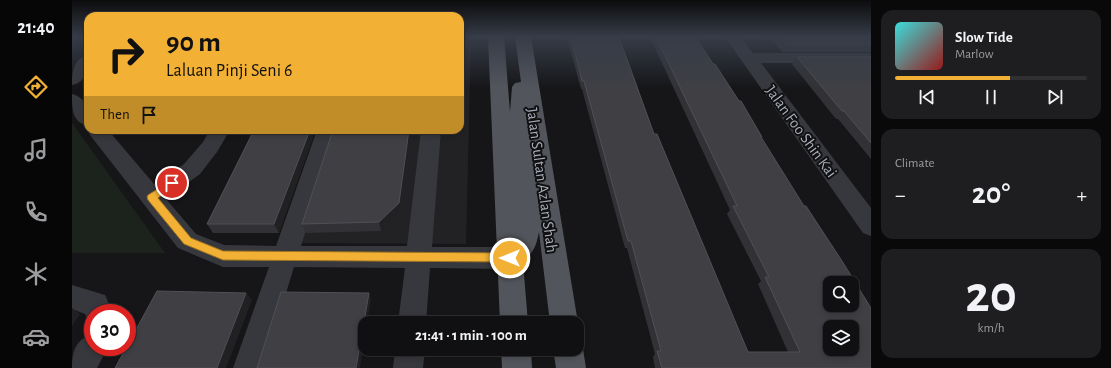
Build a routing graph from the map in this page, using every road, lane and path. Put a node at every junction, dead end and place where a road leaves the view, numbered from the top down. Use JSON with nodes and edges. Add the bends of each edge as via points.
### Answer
{"nodes":[{"id":1,"x":497,"y":54,"type":"edge"},
{"id":2,"x":522,"y":54,"type":"edge"},
{"id":3,"x":525,"y":54,"type":"edge"},
{"id":4,"x":746,"y":54,"type":"edge"},
{"id":5,"x":749,"y":58,"type":"junction"},
{"id":6,"x":871,"y":58,"type":"edge"},
{"id":7,"x":84,"y":65,"type":"edge"},
{"id":8,"x":72,"y":80,"type":"edge"},
{"id":9,"x":72,"y":100,"type":"edge"},
{"id":10,"x":84,"y":115,"type":"edge"},
{"id":11,"x":105,"y":134,"type":"edge"},
{"id":12,"x":218,"y":134,"type":"edge"},
{"id":13,"x":325,"y":134,"type":"edge"},
{"id":14,"x":432,"y":134,"type":"edge"},
{"id":15,"x":152,"y":197,"type":"junction"},
{"id":16,"x":867,"y":215,"type":"edge"},
{"id":17,"x":284,"y":256,"type":"junction"},
{"id":18,"x":419,"y":257,"type":"junction"},
{"id":19,"x":510,"y":258,"type":"junction"},
{"id":20,"x":72,"y":297,"type":"edge"},
{"id":21,"x":95,"y":304,"type":"edge"},
{"id":22,"x":413,"y":316,"type":"edge"},
{"id":23,"x":514,"y":316,"type":"edge"},
{"id":24,"x":563,"y":316,"type":"edge"},
{"id":25,"x":87,"y":356,"type":"edge"},
{"id":26,"x":409,"y":356,"type":"edge"},
{"id":27,"x":516,"y":356,"type":"edge"},
{"id":28,"x":569,"y":356,"type":"edge"},
{"id":29,"x":80,"y":368,"type":"edge"},
{"id":30,"x":248,"y":368,"type":"edge"},
{"id":31,"x":408,"y":368,"type":"edge"},
{"id":32,"x":517,"y":368,"type":"edge"},
{"id":33,"x":571,"y":368,"type":"edge"}],
"edges":[{"from":1,"to":19,"type":"main road","name":"Jalan Sultan Azlan Shah"},
{"from":2,"to":19,"type":"main road","via":[[518,139],[528,227],[524,244]]},
{"from":3,"to":24,"type":"main road","name":"Jalan Sultan Azlan Shah"},
{"from":4,"to":5,"type":"street","name":"Jalan Foo Shin Kai"},
{"from":5,"to":6,"type":"street"},
{"from":5,"to":16,"type":"street","name":"Jalan Foo Shin Kai"},
{"from":7,"to":8,"type":"street"},
{"from":9,"to":10,"type":"street"},
{"from":11,"to":15,"type":"street"},
{"from":12,"to":15,"type":"street","via":[[192,169]]},
{"from":13,"to":17,"type":"street"},
{"from":14,"to":18,"type":"street"},
{"from":15,"to":17,"type":"street","via":[[187,241],[223,256]]},
{"from":17,"to":18,"type":"street"},
{"from":17,"to":30,"type":"street"},
{"from":18,"to":19,"type":"street"},
{"from":18,"to":22,"type":"street"},
{"from":19,"to":23,"type":"main road","name":"Jalan Sultan Azlan Shah"},
{"from":20,"to":21,"type":"street"},
{"from":25,"to":29,"type":"street"},
{"from":26,"to":31,"type":"street"},
{"from":27,"to":32,"type":"main road"},
{"from":28,"to":33,"type":"main road"}]}
